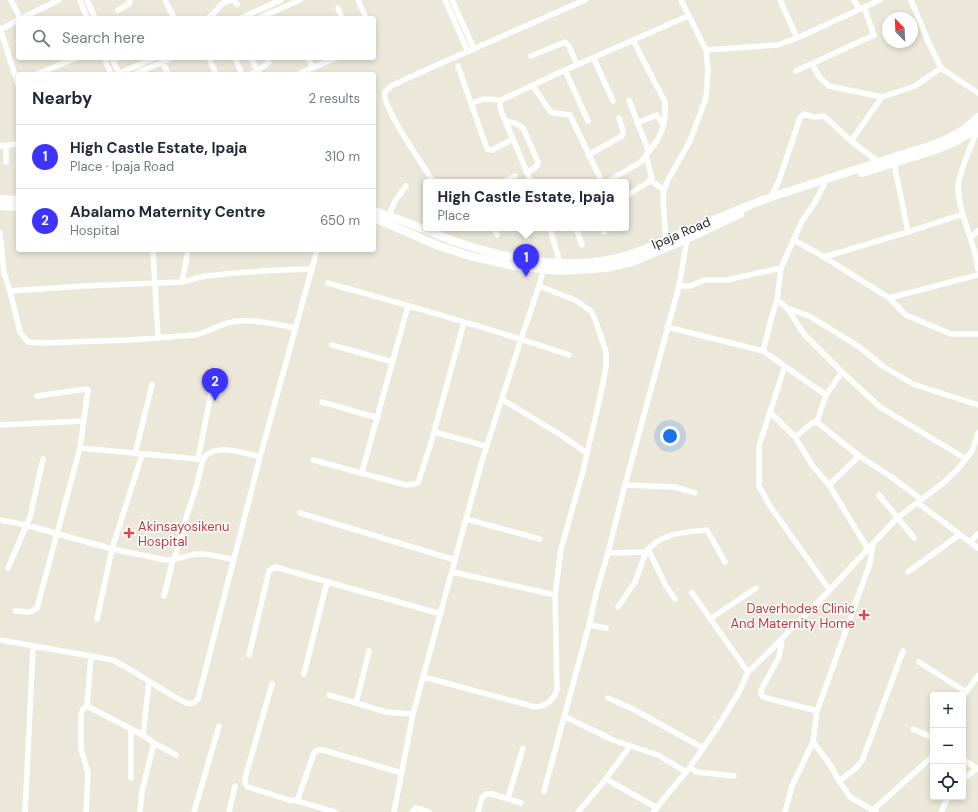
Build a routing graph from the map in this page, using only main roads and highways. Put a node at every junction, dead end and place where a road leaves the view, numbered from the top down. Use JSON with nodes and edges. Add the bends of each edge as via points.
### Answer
{"nodes":[{"id":1,"x":978,"y":117,"type":"edge"},
{"id":2,"x":978,"y":127,"type":"edge"},
{"id":3,"x":881,"y":164,"type":"junction"},
{"id":4,"x":0,"y":199,"type":"edge"},
{"id":5,"x":16,"y":200,"type":"edge"},
{"id":6,"x":0,"y":206,"type":"edge"},
{"id":7,"x":16,"y":207,"type":"edge"},
{"id":8,"x":376,"y":212,"type":"edge"},
{"id":9,"x":376,"y":219,"type":"edge"},
{"id":10,"x":423,"y":227,"type":"edge"},
{"id":11,"x":438,"y":231,"type":"edge"},
{"id":12,"x":666,"y":244,"type":"junction"},
{"id":13,"x":544,"y":266,"type":"junction"}],
"edges":[{"from":1,"to":3,"type":"main road","name":"Ipaja Road","via":[[968,127],[948,138]]},
{"from":2,"to":3,"type":"main road","name":"Ipaja Road","via":[[949,145],[894,163]]},
{"from":3,"to":12,"type":"main road","name":"Ipaja Road","via":[[745,212],[688,239]]},
{"from":3,"to":12,"type":"main road","name":"Ipaja Road","via":[[771,197]]},
{"from":4,"to":5,"type":"main road"},
{"from":6,"to":7,"type":"main road"},
{"from":8,"to":10,"type":"main road","name":"Ipaja Road"},
{"from":9,"to":13,"type":"main road","name":"Ipaja Road","via":[[461,253],[503,264]]},
{"from":11,"to":13,"type":"main road","name":"Ipaja Road","via":[[465,244]]},
{"from":12,"to":13,"type":"main road","name":"Ipaja Road","via":[[619,258]]},
{"from":12,"to":13,"type":"main road","name":"Ipaja Road","via":[[632,262],[606,268],[575,271]]}]}
